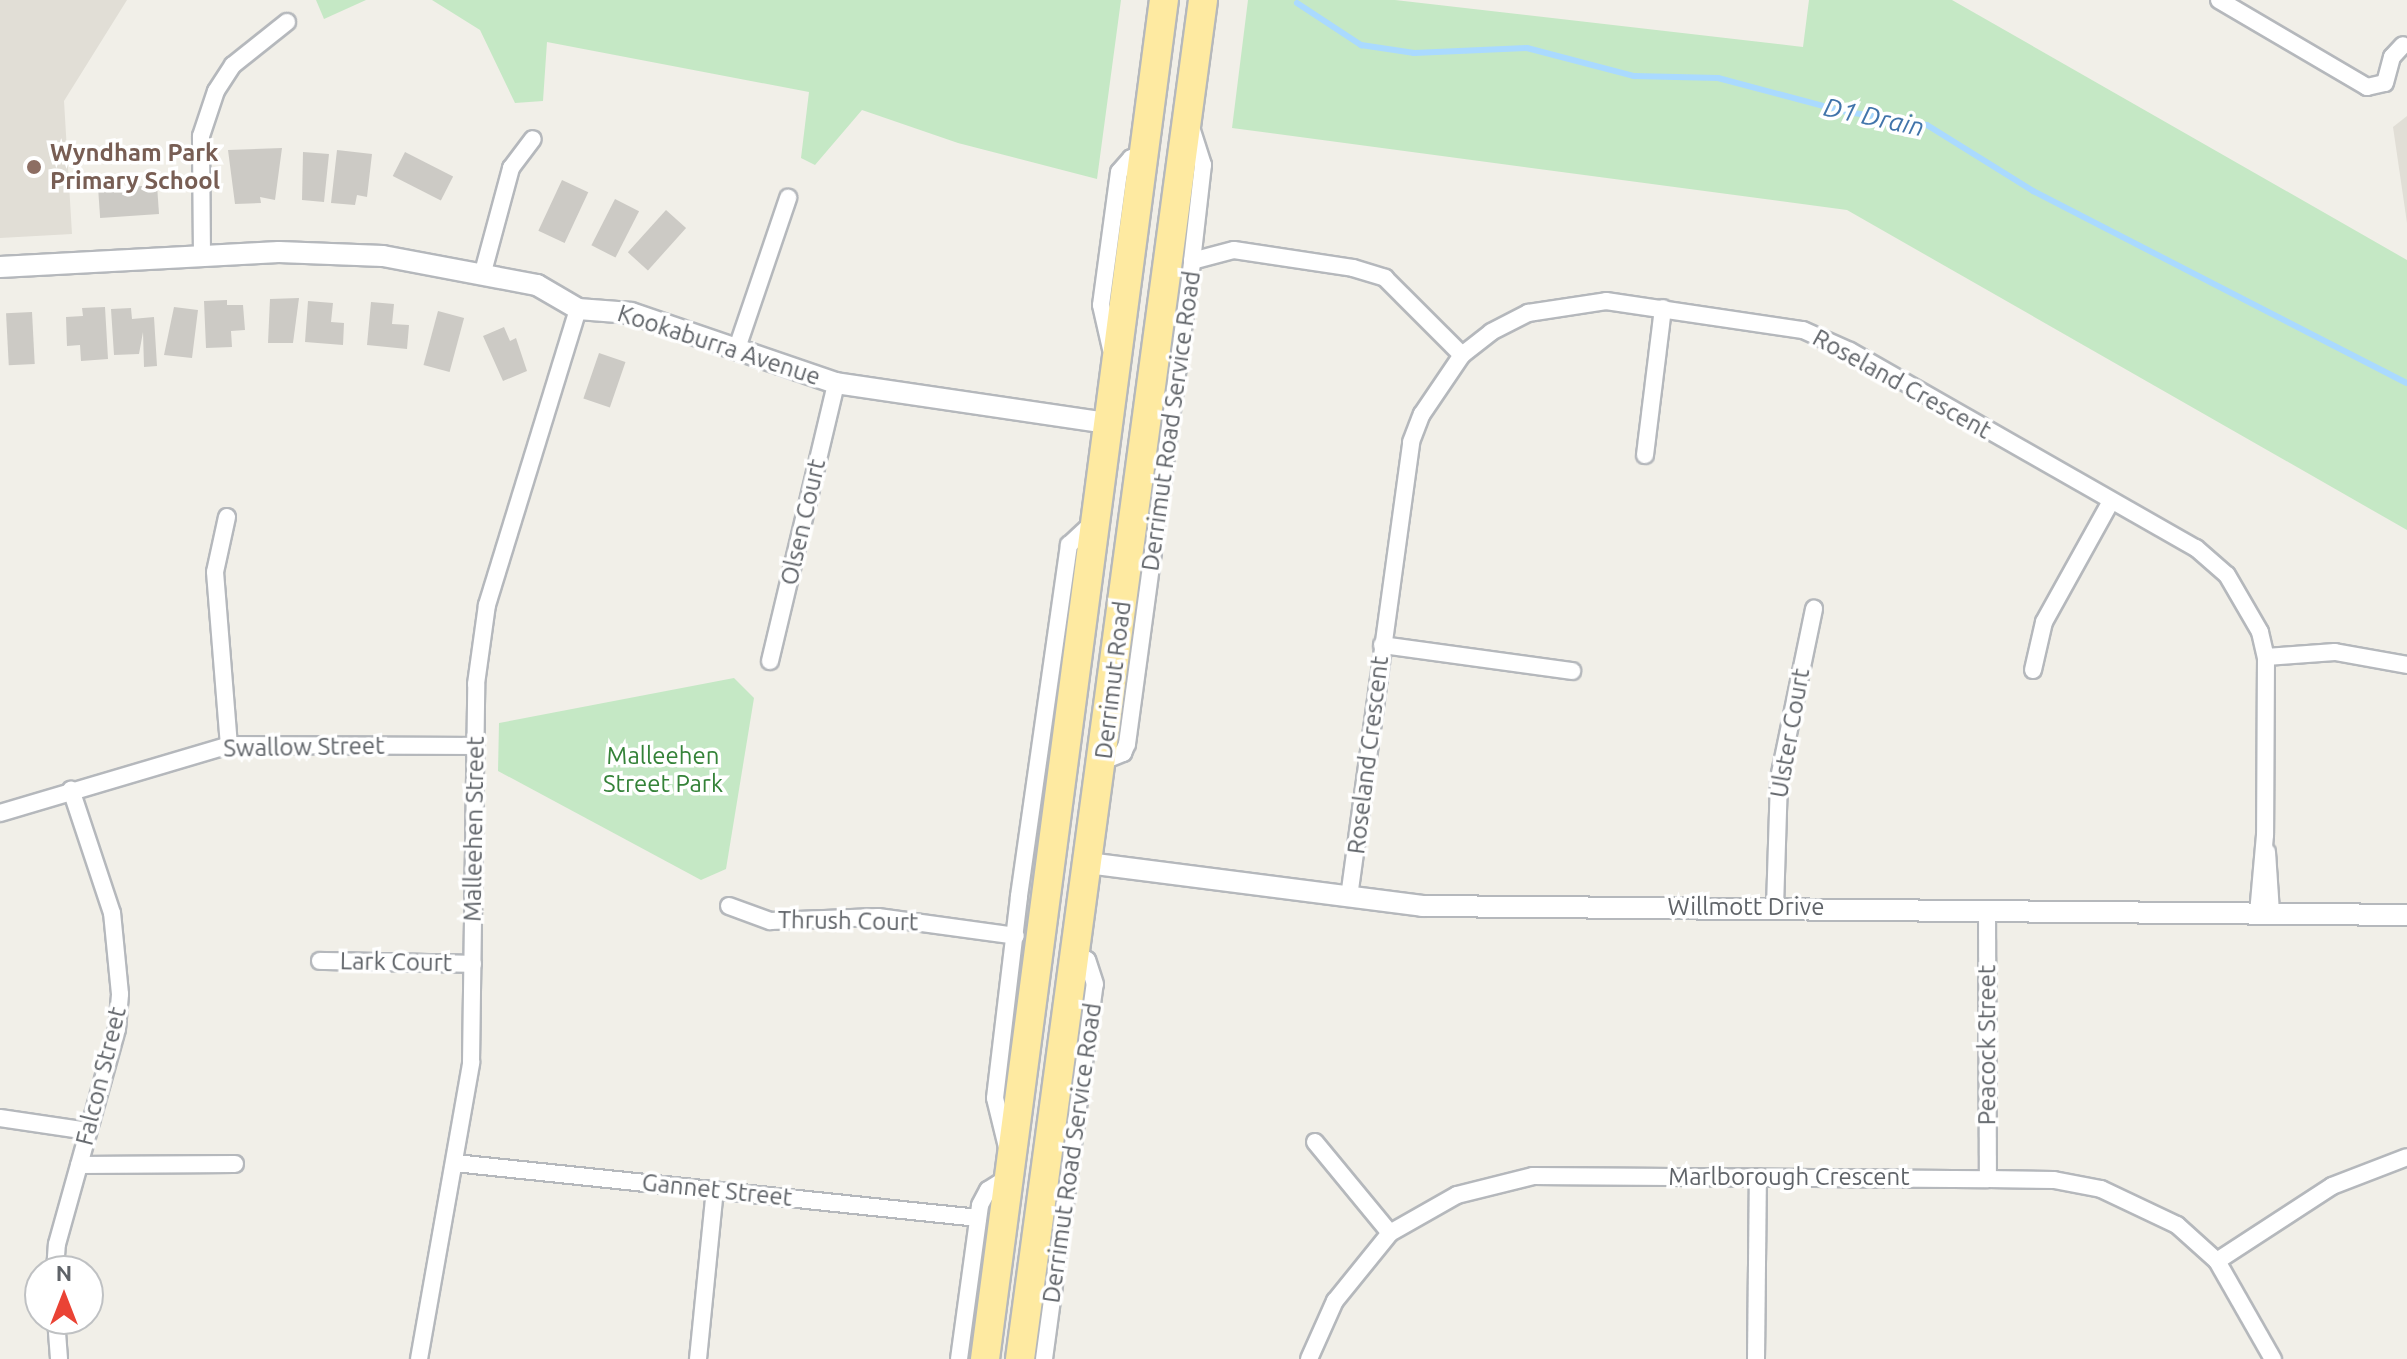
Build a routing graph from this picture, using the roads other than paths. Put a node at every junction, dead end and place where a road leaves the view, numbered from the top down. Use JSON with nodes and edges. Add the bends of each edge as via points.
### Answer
{"nodes":[{"id":1,"x":1164,"y":0,"type":"edge"},
{"id":2,"x":1203,"y":0,"type":"edge"},
{"id":3,"x":2219,"y":0,"type":"edge"},
{"id":4,"x":287,"y":22,"type":"dead end"},
{"id":5,"x":2403,"y":45,"type":"dead end"},
{"id":6,"x":1187,"y":116,"type":"junction"},
{"id":7,"x":533,"y":139,"type":"dead end"},
{"id":8,"x":788,"y":198,"type":"dead end"},
{"id":9,"x":202,"y":256,"type":"junction"},
{"id":10,"x":1192,"y":261,"type":"junction"},
{"id":11,"x":0,"y":267,"type":"edge"},
{"id":12,"x":483,"y":272,"type":"junction"},
{"id":13,"x":1663,"y":308,"type":"junction"},
{"id":14,"x":578,"y":309,"type":"junction"},
{"id":15,"x":736,"y":351,"type":"junction"},
{"id":16,"x":1462,"y":355,"type":"junction"},
{"id":17,"x":836,"y":383,"type":"junction"},
{"id":18,"x":1108,"y":423,"type":"junction"},
{"id":19,"x":1146,"y":428,"type":"junction"},
{"id":20,"x":1645,"y":455,"type":"dead end"},
{"id":21,"x":2111,"y":501,"type":"junction"},
{"id":22,"x":227,"y":517,"type":"dead end"},
{"id":23,"x":1094,"y":522,"type":"junction"},
{"id":24,"x":1814,"y":609,"type":"dead end"},
{"id":25,"x":1382,"y":645,"type":"junction"},
{"id":26,"x":2266,"y":657,"type":"junction"},
{"id":27,"x":770,"y":661,"type":"dead end"},
{"id":28,"x":2407,"y":665,"type":"edge"},
{"id":29,"x":2033,"y":670,"type":"dead end"},
{"id":30,"x":1572,"y":671,"type":"dead end"},
{"id":31,"x":229,"y":745,"type":"junction"},
{"id":32,"x":474,"y":746,"type":"junction"},
{"id":33,"x":1103,"y":761,"type":"junction"},
{"id":34,"x":71,"y":790,"type":"junction"},
{"id":35,"x":0,"y":813,"type":"edge"},
{"id":36,"x":1049,"y":858,"type":"junction"},
{"id":37,"x":1088,"y":863,"type":"junction"},
{"id":38,"x":1349,"y":897,"type":"junction"},
{"id":39,"x":729,"y":906,"type":"dead end"},
{"id":40,"x":1775,"y":907,"type":"junction"},
{"id":41,"x":1987,"y":911,"type":"junction"},
{"id":42,"x":2264,"y":913,"type":"junction"},
{"id":43,"x":2407,"y":915,"type":"edge"},
{"id":44,"x":1016,"y":936,"type":"junction"},
{"id":45,"x":1076,"y":953,"type":"junction"},
{"id":46,"x":320,"y":961,"type":"dead end"},
{"id":47,"x":473,"y":964,"type":"junction"},
{"id":48,"x":1033,"y":979,"type":"junction"},
{"id":49,"x":0,"y":1118,"type":"edge"},
{"id":50,"x":88,"y":1131,"type":"junction"},
{"id":51,"x":1315,"y":1142,"type":"dead end"},
{"id":52,"x":2407,"y":1157,"type":"edge"},
{"id":53,"x":455,"y":1163,"type":"junction"},
{"id":54,"x":235,"y":1164,"type":"dead end"},
{"id":55,"x":79,"y":1165,"type":"junction"},
{"id":56,"x":1008,"y":1168,"type":"junction"},
{"id":57,"x":1758,"y":1177,"type":"junction"},
{"id":58,"x":1988,"y":1179,"type":"junction"},
{"id":59,"x":715,"y":1190,"type":"junction"},
{"id":60,"x":1042,"y":1200,"type":"junction"},
{"id":61,"x":990,"y":1224,"type":"junction"},
{"id":62,"x":1390,"y":1233,"type":"junction"},
{"id":63,"x":59,"y":1255,"type":"edge"},
{"id":64,"x":2217,"y":1261,"type":"junction"},
{"id":65,"x":57,"y":1335,"type":"edge"},
{"id":66,"x":59,"y":1359,"type":"edge"},
{"id":67,"x":419,"y":1359,"type":"edge"},
{"id":68,"x":698,"y":1359,"type":"edge"},
{"id":69,"x":959,"y":1359,"type":"edge"},
{"id":70,"x":985,"y":1359,"type":"edge"},
{"id":71,"x":1020,"y":1359,"type":"edge"},
{"id":72,"x":1044,"y":1359,"type":"edge"},
{"id":73,"x":1309,"y":1359,"type":"edge"},
{"id":74,"x":1756,"y":1359,"type":"edge"},
{"id":75,"x":2273,"y":1359,"type":"edge"}],
"edges":[{"from":1,"to":18,"type":"highway","name":"Derrimut Road"},
{"from":2,"to":6,"type":"highway","name":"Derrimut Road"},
{"from":3,"to":5,"type":"street","via":[[2367,87],[2385,83],[2392,57]]},
{"from":4,"to":9,"type":"street","via":[[233,65],[216,91],[201,136]]},
{"from":6,"to":10,"type":"street","name":"Derrimut Road Service Road","via":[[1203,165]]},
{"from":6,"to":19,"type":"highway","name":"Derrimut Road"},
{"from":7,"to":12,"type":"street","via":[[511,168]]},
{"from":8,"to":15,"type":"street"},
{"from":9,"to":11,"type":"street","name":"Kookaburra Avenue"},
{"from":9,"to":12,"type":"street","name":"Kookaburra Avenue","via":[[383,256]]},
{"from":10,"to":16,"type":"street","via":[[1234,250],[1385,278]]},
{"from":10,"to":33,"type":"street","name":"Derrimut Road Service Road","via":[[1127,744],[1123,753]]},
{"from":12,"to":14,"type":"street","name":"Kookaburra Avenue","via":[[537,285]]},
{"from":13,"to":16,"type":"street","name":"Roseland Crescent","via":[[1569,303],[1528,313]]},
{"from":13,"to":20,"type":"street"},
{"from":13,"to":21,"type":"street","name":"Roseland Crescent","via":[[1803,330],[1850,351]]},
{"from":14,"to":15,"type":"street","name":"Kookaburra Avenue","via":[[631,313]]},
{"from":14,"to":32,"type":"street","name":"Malleehen Street","via":[[487,605]]},
{"from":15,"to":17,"type":"street","name":"Kookaburra Avenue"},
{"from":16,"to":25,"type":"street","name":"Roseland Crescent","via":[[1440,381],[1411,442]]},
{"from":17,"to":18,"type":"street","name":"Kookaburra Avenue"},
{"from":17,"to":27,"type":"street","name":"Olsen Court"},
{"from":18,"to":19,"type":"highway"},
{"from":18,"to":23,"type":"highway","name":"Derrimut Road"},
{"from":19,"to":33,"type":"highway","name":"Derrimut Road"},
{"from":21,"to":26,"type":"street","name":"Roseland Crescent","via":[[2196,548],[2227,575],[2260,632]]},
{"from":21,"to":29,"type":"street","via":[[2044,622]]},
{"from":22,"to":31,"type":"street","via":[[215,572]]},
{"from":23,"to":36,"type":"highway","name":"Derrimut Road"},
{"from":23,"to":44,"type":"street","via":[[1069,545]]},
{"from":24,"to":40,"type":"street","name":"Ulster Court","via":[[1779,778]]},
{"from":25,"to":30,"type":"street"},
{"from":25,"to":38,"type":"street","name":"Roseland Crescent"},
{"from":26,"to":28,"type":"street","via":[[2335,652]]},
{"from":26,"to":42,"type":"street","name":"Roseland Crescent"},
{"from":31,"to":32,"type":"street","name":"Swallow Street"},
{"from":31,"to":34,"type":"street","name":"Swallow Street"},
{"from":32,"to":47,"type":"street","name":"Malleehen Street"},
{"from":33,"to":37,"type":"highway","name":"Derrimut Road"},
{"from":34,"to":35,"type":"street","name":"Swallow Street"},
{"from":34,"to":50,"type":"street","name":"Falcon Street","via":[[102,875],[120,963],[117,1029]]},
{"from":36,"to":37,"type":"highway"},
{"from":36,"to":48,"type":"highway","name":"Derrimut Road"},
{"from":37,"to":38,"type":"street","name":"Willmott Drive"},
{"from":37,"to":45,"type":"highway","name":"Derrimut Road"},
{"from":38,"to":40,"type":"street","name":"Willmott Drive","via":[[1422,906]]},
{"from":39,"to":44,"type":"street","name":"Thrush Court","via":[[770,921],[878,917]]},
{"from":40,"to":41,"type":"street","name":"Willmott Drive"},
{"from":41,"to":42,"type":"street","name":"Willmott Drive"},
{"from":41,"to":58,"type":"street","name":"Peacock Street"},
{"from":42,"to":43,"type":"street","name":"Willmott Drive"},
{"from":44,"to":56,"type":"street","via":[[995,1098]]},
{"from":45,"to":48,"type":"highway","via":[[1055,956]]},
{"from":45,"to":60,"type":"highway","name":"Derrimut Road"},
{"from":45,"to":72,"type":"street","name":"Derrimut Road Service Road","via":[[1087,960],[1095,984]]},
{"from":46,"to":47,"type":"street","name":"Lark Court"},
{"from":47,"to":53,"type":"street","name":"Malleehen Street","via":[[471,1063]]},
{"from":48,"to":56,"type":"highway","name":"Derrimut Road"},
{"from":49,"to":50,"type":"street"},
{"from":50,"to":55,"type":"street","name":"Falcon Street"},
{"from":51,"to":62,"type":"street"},
{"from":52,"to":64,"type":"street","via":[[2332,1186]]},
{"from":53,"to":59,"type":"street","name":"Gannet Street"},
{"from":53,"to":67,"type":"street","name":"Malleehen Street"},
{"from":54,"to":55,"type":"street"},
{"from":55,"to":63,"type":"street","name":"Falcon Street"},
{"from":56,"to":61,"type":"highway","name":"Derrimut Road"},
{"from":57,"to":58,"type":"street","name":"Marlborough Crescent"},
{"from":57,"to":62,"type":"street","name":"Marlborough Crescent","via":[[1533,1176],[1457,1195]]},
{"from":57,"to":74,"type":"street"},
{"from":58,"to":64,"type":"street","name":"Marlborough Crescent","via":[[2054,1180],[2101,1189],[2177,1225]]},
{"from":59,"to":61,"type":"street","name":"Gannet Street"},
{"from":59,"to":68,"type":"street"},
{"from":60,"to":61,"type":"highway","via":[[1028,1235],[1012,1240]]},
{"from":60,"to":71,"type":"highway","name":"Derrimut Road"},
{"from":61,"to":69,"type":"street"},
{"from":61,"to":70,"type":"highway","name":"Derrimut Road"},
{"from":62,"to":73,"type":"street","name":"Marlborough Crescent","via":[[1335,1301]]},
{"from":64,"to":75,"type":"street","name":"Marlborough Crescent"},
{"from":65,"to":66,"type":"street"}]}
